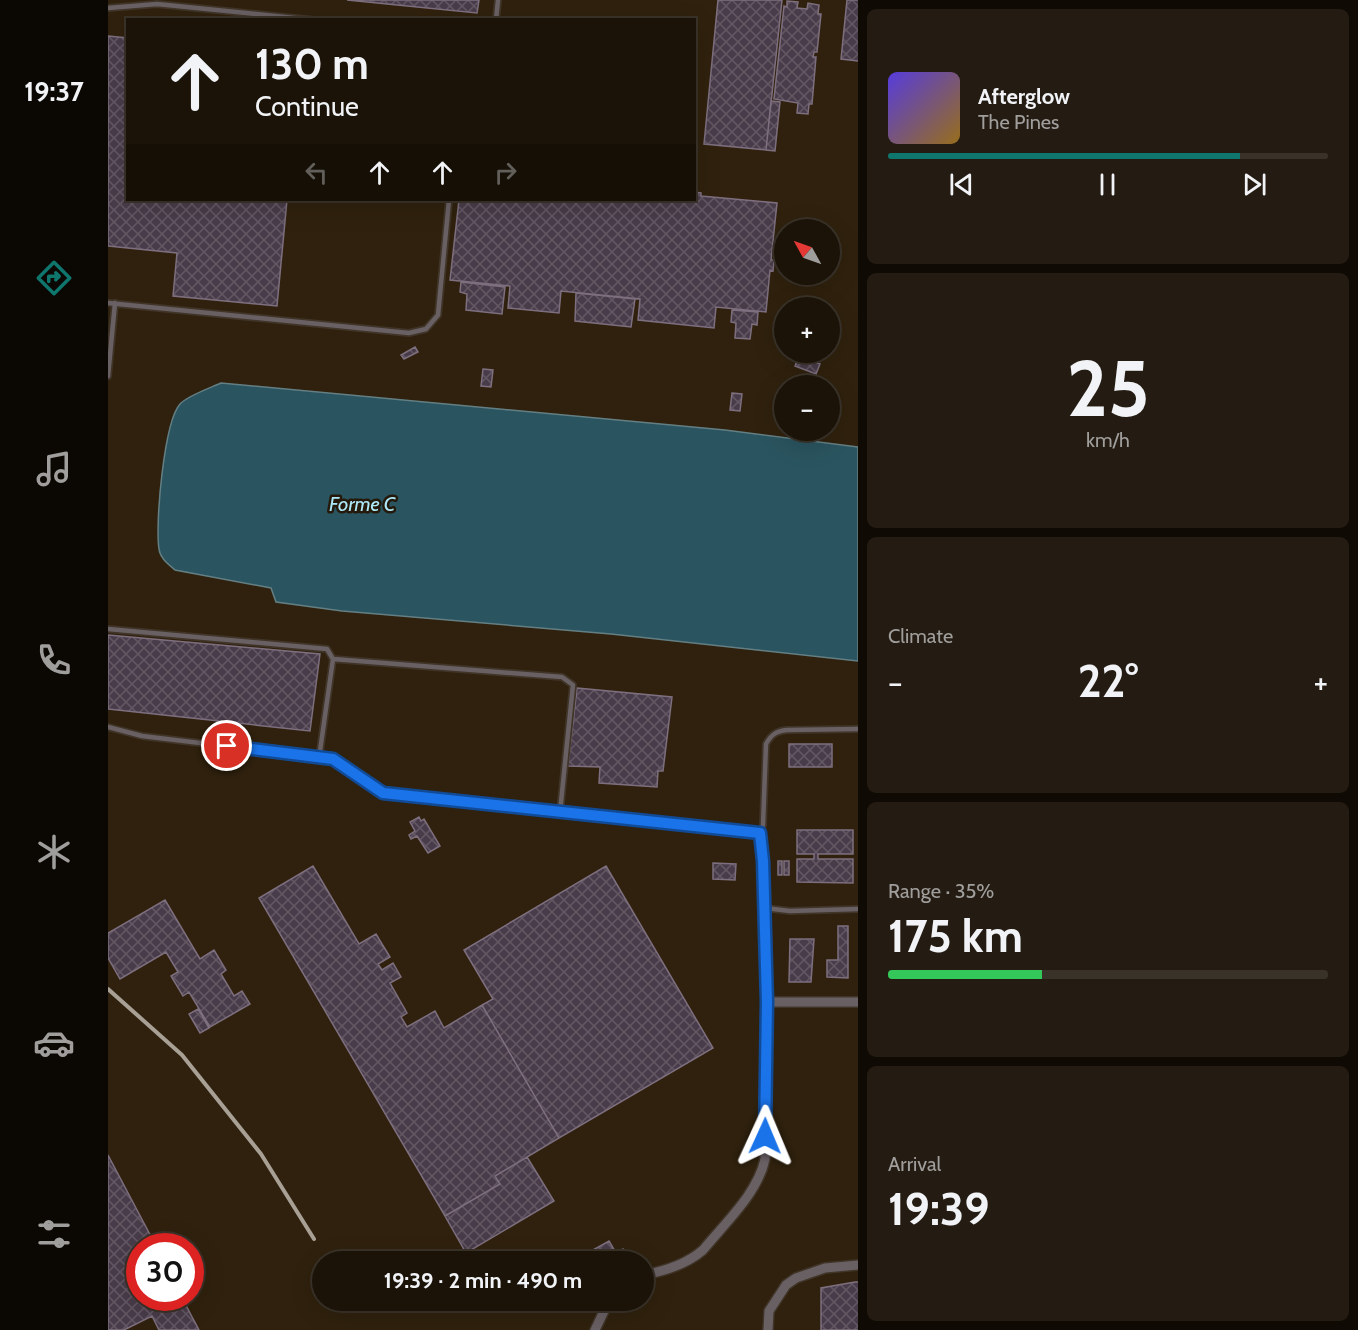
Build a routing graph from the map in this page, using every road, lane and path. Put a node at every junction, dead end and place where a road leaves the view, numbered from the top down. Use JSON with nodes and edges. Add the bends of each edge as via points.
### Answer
{"nodes":[{"id":1,"x":498,"y":0,"type":"edge"},
{"id":2,"x":108,"y":8,"type":"edge"},
{"id":3,"x":294,"y":18,"type":"edge"},
{"id":4,"x":496,"y":18,"type":"edge"},
{"id":5,"x":449,"y":201,"type":"edge"},
{"id":6,"x":108,"y":303,"type":"edge"},
{"id":7,"x":115,"y":303,"type":"junction"},
{"id":8,"x":108,"y":376,"type":"edge"},
{"id":9,"x":108,"y":629,"type":"edge"},
{"id":10,"x":333,"y":659,"type":"junction"},
{"id":11,"x":108,"y":727,"type":"edge"},
{"id":12,"x":858,"y":729,"type":"edge"},
{"id":13,"x":319,"y":758,"type":"junction"},
{"id":14,"x":560,"y":812,"type":"junction"},
{"id":15,"x":760,"y":833,"type":"junction"},
{"id":16,"x":765,"y":908,"type":"junction"},
{"id":17,"x":858,"y":909,"type":"edge"},
{"id":18,"x":767,"y":1002,"type":"junction"},
{"id":19,"x":858,"y":1002,"type":"edge"},
{"id":20,"x":858,"y":1265,"type":"edge"},
{"id":21,"x":654,"y":1273,"type":"edge"},
{"id":22,"x":604,"y":1311,"type":"edge"},
{"id":23,"x":595,"y":1330,"type":"edge"},
{"id":24,"x":768,"y":1330,"type":"edge"}],
"edges":[{"from":1,"to":4,"type":"lane"},
{"from":2,"to":3,"type":"lane","via":[[157,4]]},
{"from":5,"to":7,"type":"lane","via":[[438,315],[426,329],[409,333]]},
{"from":6,"to":7,"type":"lane"},
{"from":7,"to":8,"type":"lane"},
{"from":9,"to":10,"type":"lane","via":[[327,649]]},
{"from":10,"to":13,"type":"lane"},
{"from":10,"to":14,"type":"lane","via":[[562,677],[573,685]]},
{"from":11,"to":13,"type":"lane","via":[[142,736]]},
{"from":12,"to":15,"type":"lane","via":[[777,731],[770,738],[766,744]]},
{"from":13,"to":14,"type":"lane","via":[[333,759],[383,793]]},
{"from":14,"to":15,"type":"lane"},
{"from":15,"to":16,"type":"lane"},
{"from":16,"to":17,"type":"lane"},
{"from":16,"to":18,"type":"street"},
{"from":18,"to":19,"type":"street"},
{"from":18,"to":21,"type":"street","via":[[762,1173],[704,1250],[694,1258]]},
{"from":20,"to":24,"type":"street","via":[[825,1268],[786,1285],[769,1311]]},
{"from":22,"to":23,"type":"street"}]}
